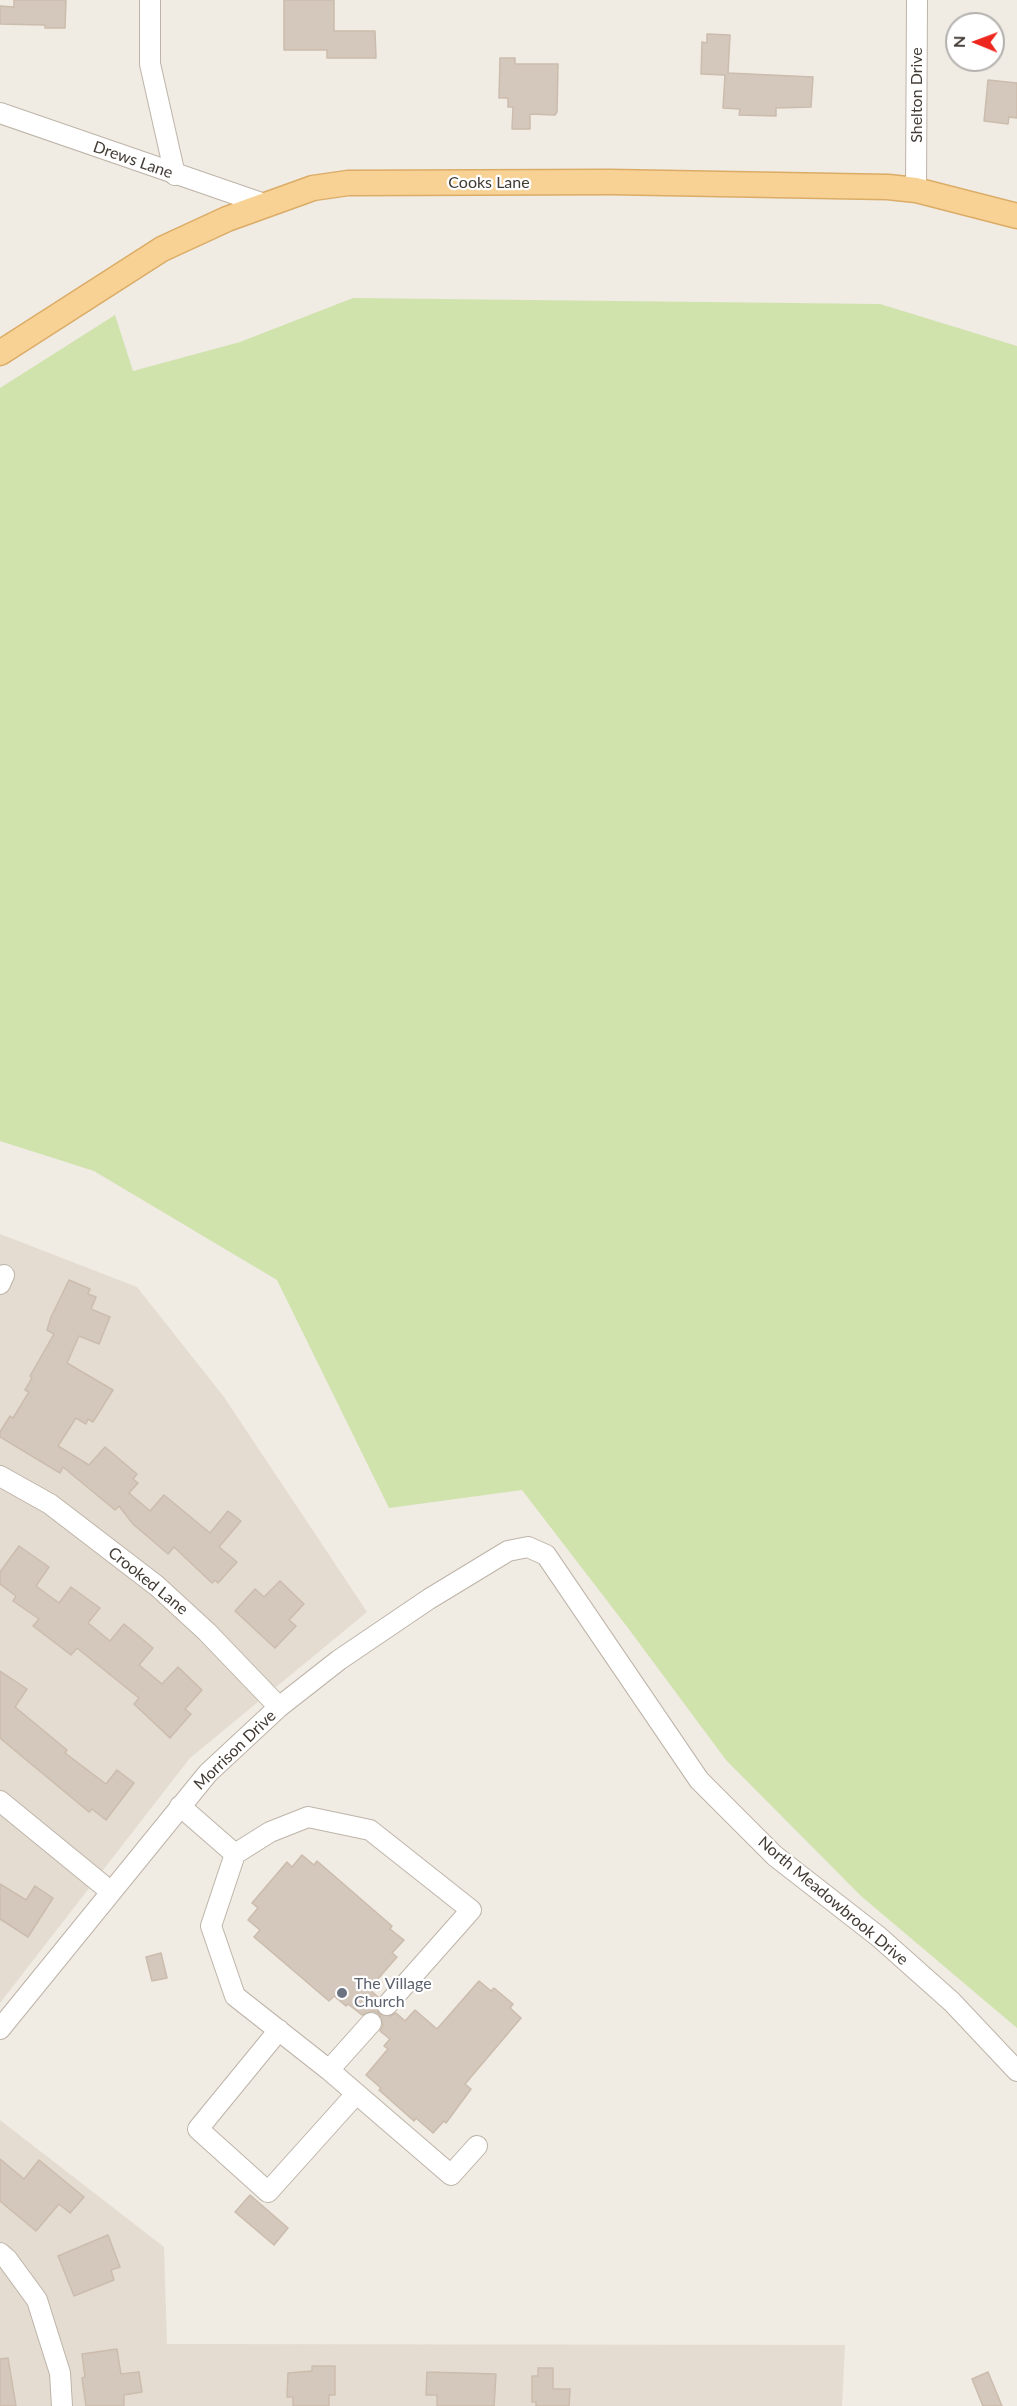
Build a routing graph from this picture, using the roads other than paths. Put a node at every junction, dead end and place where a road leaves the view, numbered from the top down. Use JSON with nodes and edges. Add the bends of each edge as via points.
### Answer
{"nodes":[{"id":1,"x":150,"y":0,"type":"edge"},
{"id":2,"x":917,"y":0,"type":"edge"},
{"id":3,"x":0,"y":113,"type":"edge"},
{"id":4,"x":175,"y":175,"type":"junction"},
{"id":5,"x":916,"y":190,"type":"junction"},
{"id":6,"x":267,"y":205,"type":"junction"},
{"id":7,"x":1017,"y":216,"type":"edge"},
{"id":8,"x":0,"y":352,"type":"edge"},
{"id":9,"x":0,"y":1476,"type":"edge"},
{"id":10,"x":533,"y":1548,"type":"joint"},
{"id":11,"x":279,"y":1707,"type":"junction"},
{"id":12,"x":0,"y":1801,"type":"edge"},
{"id":13,"x":180,"y":1806,"type":"junction"},
{"id":14,"x":235,"y":1854,"type":"junction"},
{"id":15,"x":110,"y":1891,"type":"junction"},
{"id":16,"x":387,"y":2005,"type":"dead end"},
{"id":17,"x":371,"y":2023,"type":"dead end"},
{"id":18,"x":0,"y":2030,"type":"edge"},
{"id":19,"x":279,"y":2030,"type":"junction"},
{"id":20,"x":329,"y":2070,"type":"junction"},
{"id":21,"x":1017,"y":2071,"type":"edge"},
{"id":22,"x":356,"y":2094,"type":"junction"},
{"id":23,"x":477,"y":2146,"type":"dead end"},
{"id":24,"x":0,"y":2253,"type":"edge"},
{"id":25,"x":62,"y":2406,"type":"edge"}],
"edges":[{"from":1,"to":4,"type":"street","via":[[150,64]]},
{"from":2,"to":5,"type":"street","name":"Shelton Drive"},
{"from":3,"to":4,"type":"street","name":"Drews Lane"},
{"from":4,"to":6,"type":"street","name":"Drews Lane"},
{"from":5,"to":6,"type":"main road","name":"Cooks Lane","via":[[633,183],[348,183],[313,188]]},
{"from":5,"to":7,"type":"main road","name":"Cooks Lane"},
{"from":6,"to":8,"type":"main road","name":"Cooks Lane","via":[[162,249]]},
{"from":9,"to":11,"type":"street","name":"Crooked Lane","via":[[50,1504],[157,1586]]},
{"from":10,"to":11,"type":"street","name":"Morrison Drive","via":[[508,1551],[429,1599],[339,1660]]},
{"from":10,"to":21,"type":"street","name":"North Meadowbrook Drive","via":[[546,1556],[699,1780],[775,1856],[879,1936],[952,2002]]},
{"from":11,"to":13,"type":"street","name":"Morrison Drive","via":[[208,1773]]},
{"from":12,"to":15,"type":"street"},
{"from":13,"to":14,"type":"street"},
{"from":13,"to":15,"type":"street","name":"Morrison Drive"},
{"from":14,"to":16,"type":"street","via":[[270,1832],[308,1817],[370,1830],[471,1910]]},
{"from":14,"to":19,"type":"street","via":[[211,1926],[235,1995]]},
{"from":15,"to":18,"type":"street","name":"Morrison Drive"},
{"from":17,"to":20,"type":"street"},
{"from":19,"to":20,"type":"street"},
{"from":19,"to":22,"type":"street","via":[[198,2128],[268,2192]]},
{"from":20,"to":22,"type":"street"},
{"from":22,"to":23,"type":"street","via":[[451,2175]]},
{"from":24,"to":25,"type":"street","via":[[37,2300],[60,2373]]}]}
